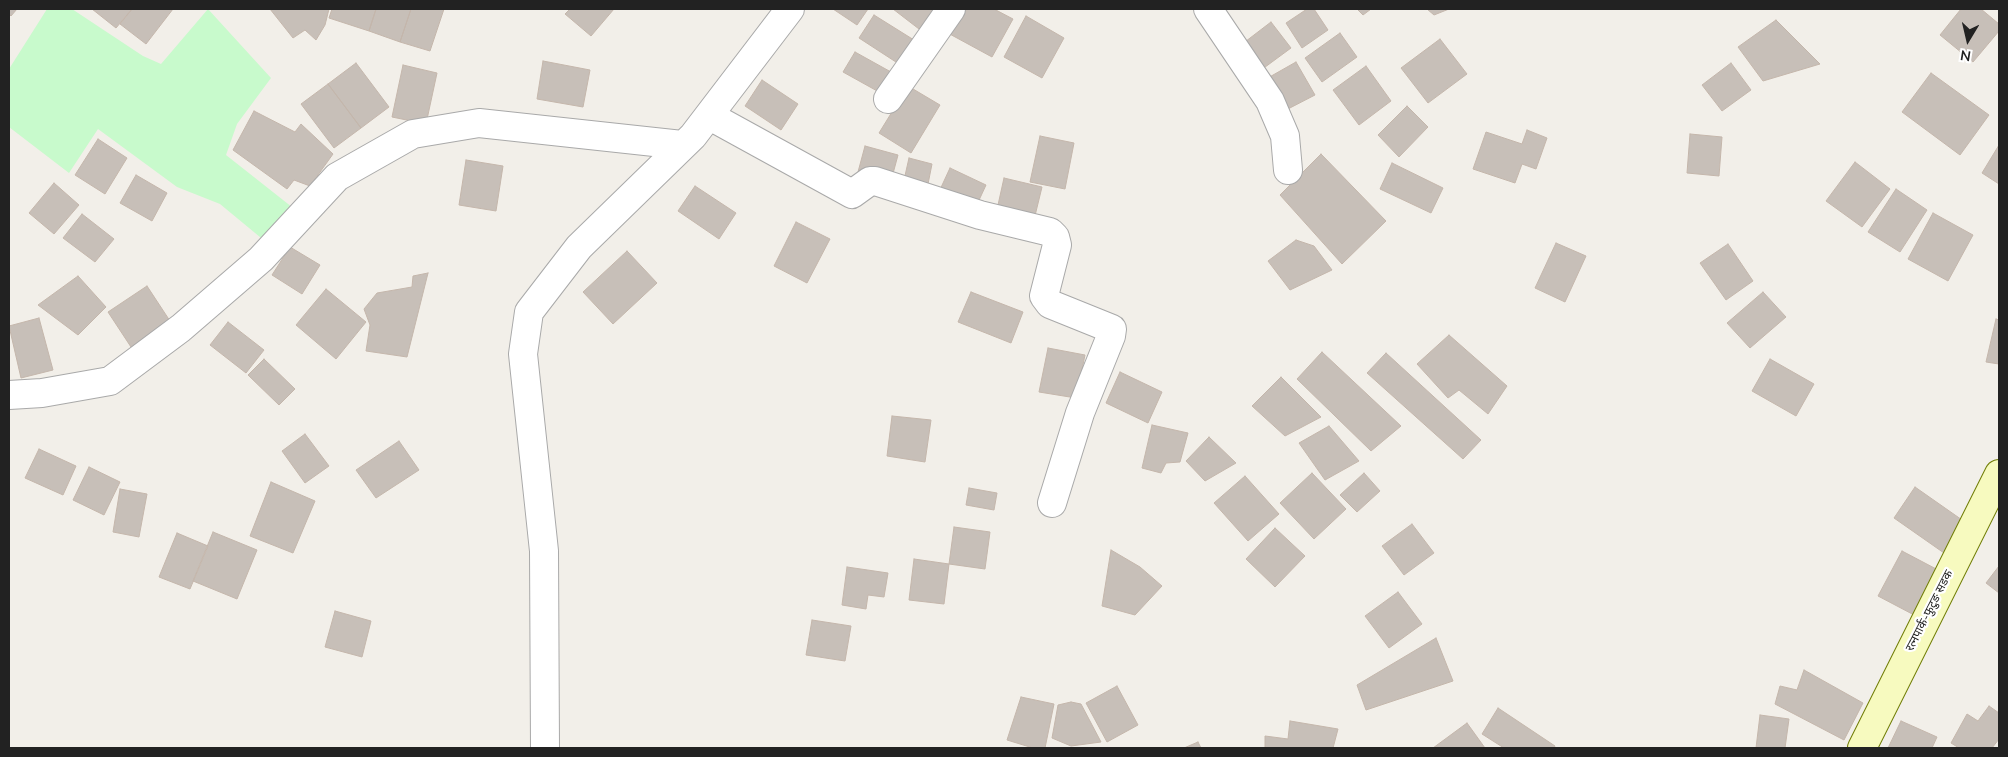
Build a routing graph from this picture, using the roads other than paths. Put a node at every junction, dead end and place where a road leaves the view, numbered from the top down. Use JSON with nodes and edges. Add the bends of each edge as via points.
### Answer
{"nodes":[{"id":1,"x":790,"y":9,"type":"edge"},
{"id":2,"x":951,"y":9,"type":"edge"},
{"id":3,"x":1208,"y":9,"type":"edge"},
{"id":4,"x":888,"y":99,"type":"dead end"},
{"id":5,"x":710,"y":116,"type":"junction"},
{"id":6,"x":682,"y":145,"type":"junction"},
{"id":7,"x":1288,"y":170,"type":"dead end"},
{"id":8,"x":9,"y":395,"type":"edge"},
{"id":9,"x":1999,"y":474,"type":"edge"},
{"id":10,"x":1052,"y":503,"type":"dead end"},
{"id":11,"x":545,"y":748,"type":"edge"},
{"id":12,"x":1862,"y":748,"type":"edge"}],
"edges":[{"from":1,"to":5,"type":"street"},
{"from":2,"to":4,"type":"street"},
{"from":3,"to":7,"type":"street","via":[[1270,101],[1285,136]]},
{"from":5,"to":6,"type":"street"},
{"from":5,"to":10,"type":"street","via":[[852,194],[875,181],[980,215],[1050,232],[1055,237],[1057,245],[1044,296],[1050,304],[1112,329],[1080,413]]},
{"from":6,"to":8,"type":"street","via":[[480,123],[413,134],[338,177],[261,258],[181,328],[110,381],[42,393]]},
{"from":6,"to":11,"type":"street","via":[[579,247],[529,312],[523,354],[544,551]]},
{"from":9,"to":12,"type":"street","name":"रत्नपार्क-फुटुङ सडक"}]}
